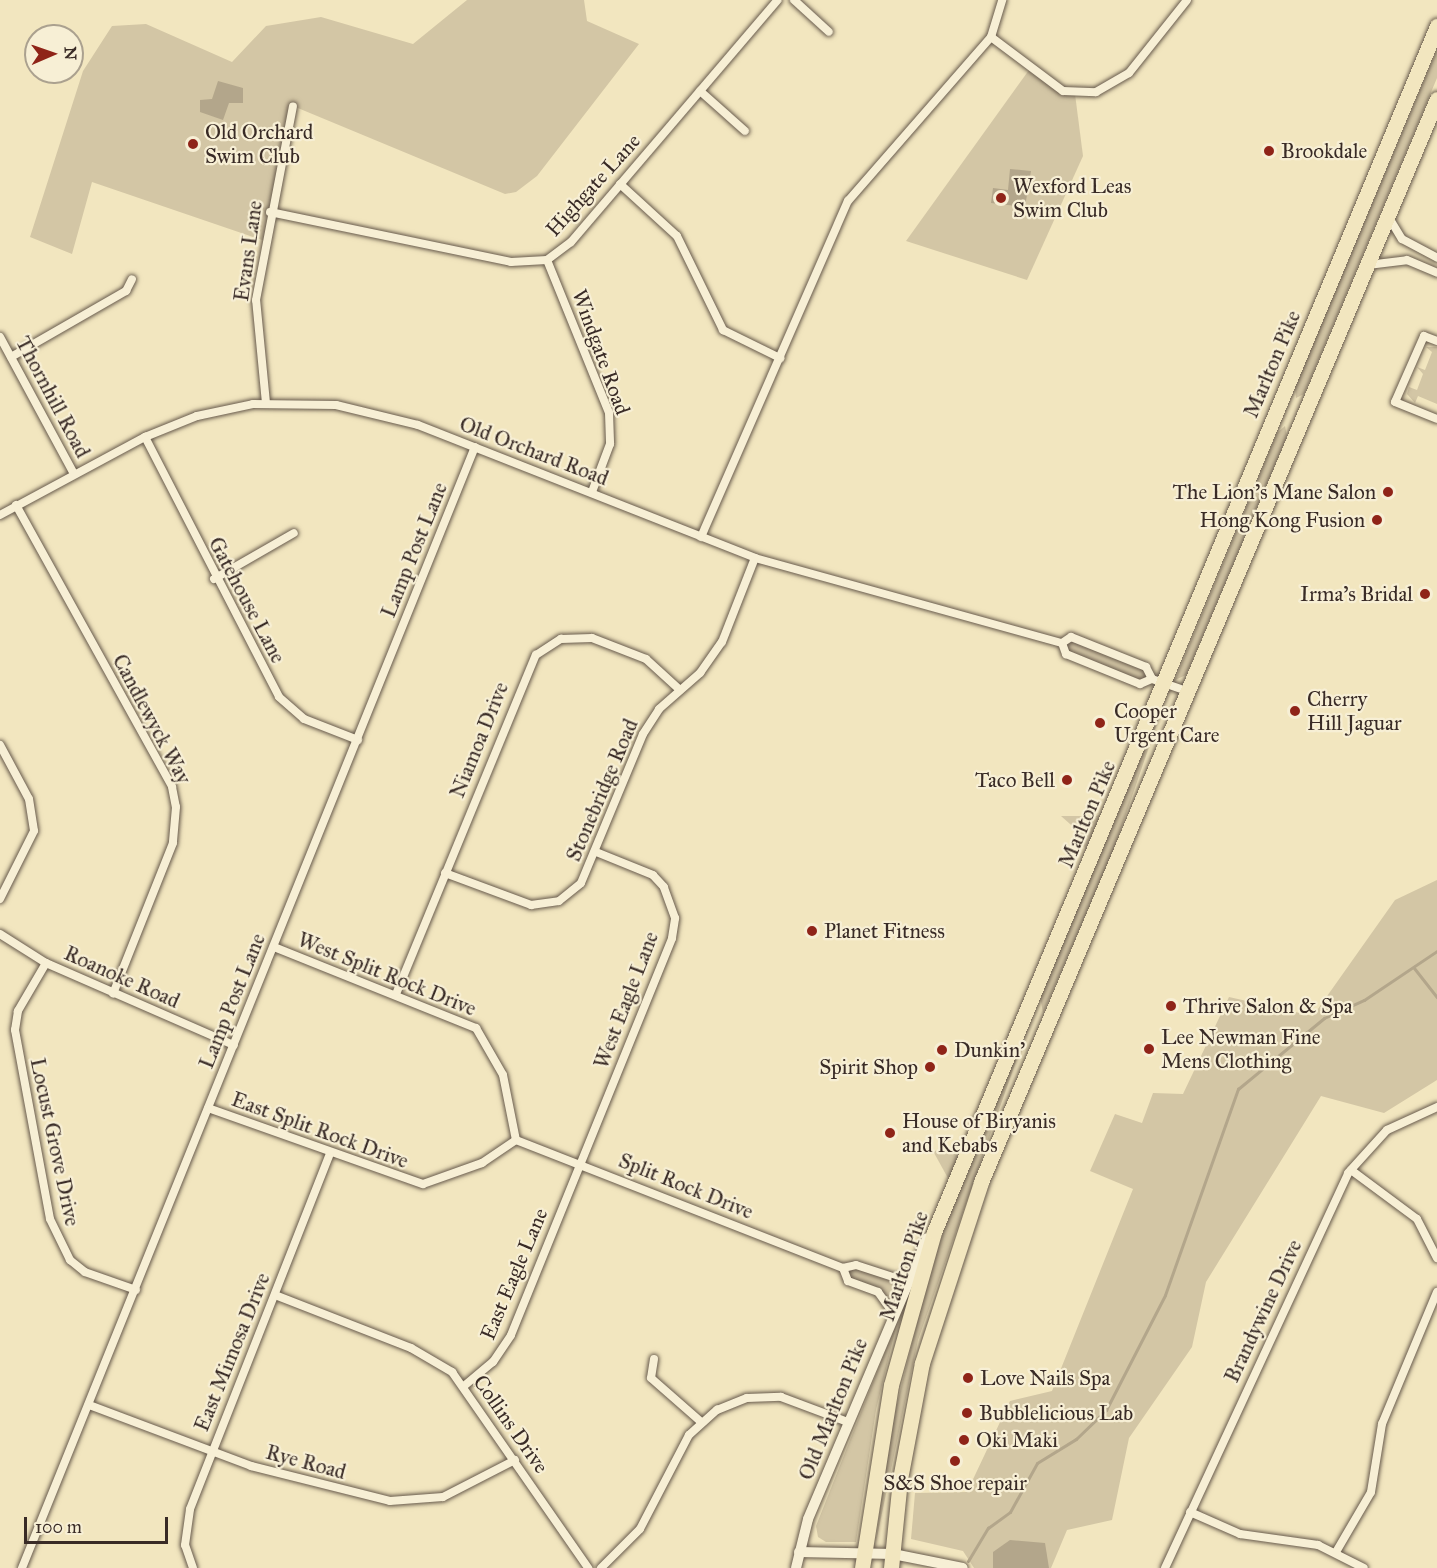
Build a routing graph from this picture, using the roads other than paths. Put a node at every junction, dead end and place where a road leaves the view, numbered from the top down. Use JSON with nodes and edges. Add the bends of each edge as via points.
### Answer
{"nodes":[{"id":1,"x":777,"y":0,"type":"edge"},
{"id":2,"x":794,"y":0,"type":"edge"},
{"id":3,"x":1002,"y":0,"type":"edge"},
{"id":4,"x":1187,"y":0,"type":"edge"},
{"id":5,"x":1437,"y":26,"type":"edge"},
{"id":6,"x":830,"y":32,"type":"dead end"},
{"id":7,"x":991,"y":38,"type":"junction"},
{"id":8,"x":700,"y":91,"type":"junction"},
{"id":9,"x":1437,"y":99,"type":"edge"},
{"id":10,"x":293,"y":106,"type":"dead end"},
{"id":11,"x":745,"y":131,"type":"dead end"},
{"id":12,"x":620,"y":184,"type":"junction"},
{"id":13,"x":270,"y":212,"type":"junction"},
{"id":14,"x":1388,"y":216,"type":"junction"},
{"id":15,"x":1437,"y":258,"type":"edge"},
{"id":16,"x":547,"y":260,"type":"junction"},
{"id":17,"x":1368,"y":265,"type":"junction"},
{"id":18,"x":1437,"y":273,"type":"edge"},
{"id":19,"x":132,"y":279,"type":"dead end"},
{"id":20,"x":0,"y":337,"type":"edge"},
{"id":21,"x":1437,"y":341,"type":"edge"},
{"id":22,"x":11,"y":357,"type":"junction"},
{"id":23,"x":780,"y":358,"type":"junction"},
{"id":24,"x":266,"y":403,"type":"junction"},
{"id":25,"x":1437,"y":420,"type":"edge"},
{"id":26,"x":145,"y":437,"type":"junction"},
{"id":27,"x":475,"y":447,"type":"junction"},
{"id":28,"x":74,"y":474,"type":"junction"},
{"id":29,"x":592,"y":492,"type":"junction"},
{"id":30,"x":16,"y":505,"type":"junction"},
{"id":31,"x":0,"y":515,"type":"edge"},
{"id":32,"x":294,"y":533,"type":"dead end"},
{"id":33,"x":702,"y":537,"type":"junction"},
{"id":34,"x":755,"y":558,"type":"junction"},
{"id":35,"x":214,"y":579,"type":"junction"},
{"id":36,"x":1062,"y":643,"type":"junction"},
{"id":37,"x":1158,"y":681,"type":"junction"},
{"id":38,"x":680,"y":690,"type":"junction"},
{"id":39,"x":1186,"y":691,"type":"junction"},
{"id":40,"x":358,"y":740,"type":"junction"},
{"id":41,"x":0,"y":745,"type":"edge"},
{"id":42,"x":596,"y":852,"type":"junction"},
{"id":43,"x":444,"y":873,"type":"junction"},
{"id":44,"x":0,"y":900,"type":"edge"},
{"id":45,"x":0,"y":934,"type":"edge"},
{"id":46,"x":274,"y":947,"type":"junction"},
{"id":47,"x":46,"y":963,"type":"junction"},
{"id":48,"x":113,"y":994,"type":"junction"},
{"id":49,"x":396,"y":994,"type":"junction"},
{"id":50,"x":1035,"y":994,"type":"junction"},
{"id":51,"x":234,"y":1045,"type":"junction"},
{"id":52,"x":1037,"y":1046,"type":"junction"},
{"id":53,"x":1437,"y":1107,"type":"edge"},
{"id":54,"x":208,"y":1108,"type":"junction"},
{"id":55,"x":516,"y":1140,"type":"junction"},
{"id":56,"x":330,"y":1154,"type":"junction"},
{"id":57,"x":580,"y":1164,"type":"junction"},
{"id":58,"x":1351,"y":1170,"type":"junction"},
{"id":59,"x":946,"y":1204,"type":"junction"},
{"id":60,"x":1437,"y":1258,"type":"edge"},
{"id":61,"x":843,"y":1268,"type":"junction"},
{"id":62,"x":910,"y":1274,"type":"junction"},
{"id":63,"x":136,"y":1290,"type":"junction"},
{"id":64,"x":1437,"y":1292,"type":"edge"},
{"id":65,"x":275,"y":1295,"type":"junction"},
{"id":66,"x":893,"y":1313,"type":"junction"},
{"id":67,"x":654,"y":1359,"type":"dead end"},
{"id":68,"x":464,"y":1386,"type":"junction"},
{"id":69,"x":89,"y":1405,"type":"junction"},
{"id":70,"x":699,"y":1420,"type":"junction"},
{"id":71,"x":848,"y":1422,"type":"junction"},
{"id":72,"x":212,"y":1451,"type":"junction"},
{"id":73,"x":514,"y":1460,"type":"junction"},
{"id":74,"x":1190,"y":1512,"type":"junction"},
{"id":75,"x":799,"y":1552,"type":"junction"},
{"id":76,"x":1336,"y":1552,"type":"junction"},
{"id":77,"x":862,"y":1561,"type":"edge"},
{"id":78,"x":892,"y":1561,"type":"edge"},
{"id":79,"x":190,"y":1567,"type":"edge"},
{"id":80,"x":22,"y":1568,"type":"edge"},
{"id":81,"x":588,"y":1568,"type":"edge"},
{"id":82,"x":601,"y":1568,"type":"edge"},
{"id":83,"x":796,"y":1568,"type":"edge"},
{"id":84,"x":963,"y":1568,"type":"edge"},
{"id":85,"x":1165,"y":1568,"type":"edge"},
{"id":86,"x":1364,"y":1568,"type":"edge"}],
"edges":[{"from":1,"to":8,"type":"street","name":"Highgate Lane"},
{"from":2,"to":6,"type":"street"},
{"from":3,"to":7,"type":"street"},
{"from":4,"to":7,"type":"street","via":[[1129,73],[1096,92],[1063,91]]},
{"from":5,"to":37,"type":"highway","name":"Marlton Pike"},
{"from":7,"to":23,"type":"street","via":[[848,201]]},
{"from":8,"to":11,"type":"street"},
{"from":8,"to":12,"type":"street","name":"Highgate Lane"},
{"from":9,"to":14,"type":"highway","name":"Marlton Pike"},
{"from":10,"to":13,"type":"street","name":"Evans Lane"},
{"from":12,"to":16,"type":"street","name":"Highgate Lane","via":[[570,242]]},
{"from":12,"to":23,"type":"street","via":[[677,236],[723,330]]},
{"from":13,"to":16,"type":"street","name":"Highgate Lane","via":[[511,262]]},
{"from":13,"to":24,"type":"street","name":"Evans Lane","via":[[256,300]]},
{"from":14,"to":15,"type":"street","via":[[1402,239]]},
{"from":14,"to":17,"type":"highway","name":"Marlton Pike"},
{"from":16,"to":29,"type":"street","name":"Windgate Road","via":[[609,413],[610,444]]},
{"from":17,"to":18,"type":"street","via":[[1407,260]]},
{"from":17,"to":39,"type":"highway","name":"Marlton Pike"},
{"from":19,"to":22,"type":"street","via":[[118,296]]},
{"from":20,"to":22,"type":"street","name":"Thornhill Road"},
{"from":21,"to":25,"type":"street","via":[[1424,336],[1395,402]]},
{"from":22,"to":28,"type":"street","name":"Thornhill Road"},
{"from":23,"to":33,"type":"street"},
{"from":24,"to":26,"type":"street","name":"Old Orchard Road","via":[[197,416]]},
{"from":24,"to":27,"type":"street","name":"Old Orchard Road","via":[[369,410]]},
{"from":26,"to":28,"type":"street","name":"Old Orchard Road"},
{"from":26,"to":35,"type":"street","name":"Gatehouse Lane"},
{"from":27,"to":29,"type":"street","name":"Old Orchard Road"},
{"from":27,"to":40,"type":"street","name":"Lamp Post Lane"},
{"from":28,"to":30,"type":"street","name":"Old Orchard Road"},
{"from":29,"to":33,"type":"street","name":"Old Orchard Road"},
{"from":30,"to":31,"type":"street","name":"Old Orchard Road"},
{"from":30,"to":48,"type":"street","name":"Candlewyck Way","via":[[172,787],[176,807],[174,843]]},
{"from":32,"to":35,"type":"street"},
{"from":33,"to":34,"type":"street","name":"Old Orchard Road"},
{"from":34,"to":36,"type":"street","name":"Old Orchard Road"},
{"from":34,"to":38,"type":"street","name":"Stonebridge Road","via":[[722,642]]},
{"from":35,"to":40,"type":"street","name":"Gatehouse Lane","via":[[279,697],[304,719]]},
{"from":36,"to":37,"type":"street","name":"Old Orchard Road","via":[[1066,654],[1140,684]]},
{"from":36,"to":37,"type":"street","name":"Old Orchard Road","via":[[1071,637],[1146,667]]},
{"from":37,"to":39,"type":"street","name":"Old Orchard Road"},
{"from":37,"to":50,"type":"highway","name":"Marlton Pike"},
{"from":38,"to":42,"type":"street","name":"Stonebridge Road","via":[[658,709],[643,734]]},
{"from":38,"to":43,"type":"street","name":"Niamoa Drive","via":[[646,659],[592,638],[548,645],[519,687]]},
{"from":39,"to":52,"type":"highway","name":"Marlton Pike"},
{"from":40,"to":46,"type":"street","name":"Lamp Post Lane"},
{"from":41,"to":44,"type":"street","via":[[29,799],[34,831]]},
{"from":42,"to":43,"type":"street","name":"Stonebridge Road","via":[[581,883],[545,905],[517,903]]},
{"from":42,"to":57,"type":"street","name":"West Eagle Lane","via":[[653,875],[672,901],[675,918],[672,938]]},
{"from":43,"to":49,"type":"street","name":"Niamoa Drive"},
{"from":45,"to":47,"type":"street","name":"Roanoke Road"},
{"from":46,"to":49,"type":"street","name":"West Split Rock Drive"},
{"from":46,"to":51,"type":"street","name":"Lamp Post Lane"},
{"from":47,"to":48,"type":"street","name":"Roanoke Road"},
{"from":47,"to":63,"type":"street","name":"Locust Grove Drive","via":[[18,1011],[15,1030],[50,1219],[70,1260],[85,1272]]},
{"from":48,"to":51,"type":"street","name":"Roanoke Road"},
{"from":49,"to":55,"type":"street","name":"West Split Rock Drive","via":[[465,1021],[485,1039],[506,1086]]},
{"from":50,"to":52,"type":"highway","via":[[1042,1020]]},
{"from":50,"to":59,"type":"highway","name":"Marlton Pike"},
{"from":51,"to":54,"type":"street","name":"Lamp Post Lane"},
{"from":52,"to":78,"type":"highway","name":"Marlton Pike","via":[[940,1302],[900,1479]]},
{"from":53,"to":58,"type":"street","name":"Brandywine Drive","via":[[1387,1130]]},
{"from":54,"to":56,"type":"street","name":"East Split Rock Drive"},
{"from":54,"to":63,"type":"street","name":"Lamp Post Lane"},
{"from":55,"to":56,"type":"street","name":"East Split Rock Drive","via":[[482,1163],[423,1184]]},
{"from":55,"to":57,"type":"street","name":"Split Rock Drive"},
{"from":56,"to":65,"type":"street","name":"East Mimosa Drive"},
{"from":57,"to":61,"type":"street","name":"Split Rock Drive"},
{"from":57,"to":68,"type":"street","name":"East Eagle Lane","via":[[504,1349]]},
{"from":58,"to":60,"type":"street","via":[[1417,1219]]},
{"from":58,"to":74,"type":"street","name":"Brandywine Drive"},
{"from":59,"to":62,"type":"street","name":"Old Marlton Pike"},
{"from":59,"to":77,"type":"highway","name":"Marlton Pike","via":[[891,1385]]},
{"from":61,"to":62,"type":"street","name":"Split Rock Drive","via":[[856,1264],[896,1278]]},
{"from":61,"to":66,"type":"street","name":"Split Rock Drive","via":[[848,1281],[878,1292]]},
{"from":62,"to":66,"type":"street","name":"Old Marlton Pike"},
{"from":63,"to":69,"type":"street","name":"Lamp Post Lane"},
{"from":64,"to":76,"type":"street","via":[[1382,1424],[1378,1466],[1366,1504]]},
{"from":65,"to":68,"type":"street","name":"Collins Drive","via":[[411,1348]]},
{"from":65,"to":72,"type":"street","name":"East Mimosa Drive"},
{"from":66,"to":71,"type":"street","name":"Old Marlton Pike"},
{"from":67,"to":70,"type":"street","via":[[651,1378]]},
{"from":68,"to":73,"type":"street","name":"Collins Drive"},
{"from":69,"to":72,"type":"street","name":"Rye Road"},
{"from":69,"to":80,"type":"street","name":"Lamp Post Lane"},
{"from":70,"to":71,"type":"street","via":[[732,1403],[765,1396],[801,1401]]},
{"from":70,"to":82,"type":"street","via":[[640,1529]]},
{"from":71,"to":75,"type":"street","name":"Old Marlton Pike"},
{"from":72,"to":73,"type":"street","name":"Rye Road","via":[[390,1502],[442,1497]]},
{"from":72,"to":79,"type":"street","name":"East Mimosa Drive","via":[[185,1528]]},
{"from":73,"to":81,"type":"street","name":"Collins Drive"},
{"from":74,"to":76,"type":"street","via":[[1240,1534],[1296,1539]]},
{"from":74,"to":85,"type":"street","name":"Brandywine Drive"},
{"from":75,"to":77,"type":"street"},
{"from":75,"to":83,"type":"street","name":"Old Marlton Pike"},
{"from":76,"to":86,"type":"street"},
{"from":77,"to":78,"type":"street"},
{"from":78,"to":84,"type":"street"}]}
